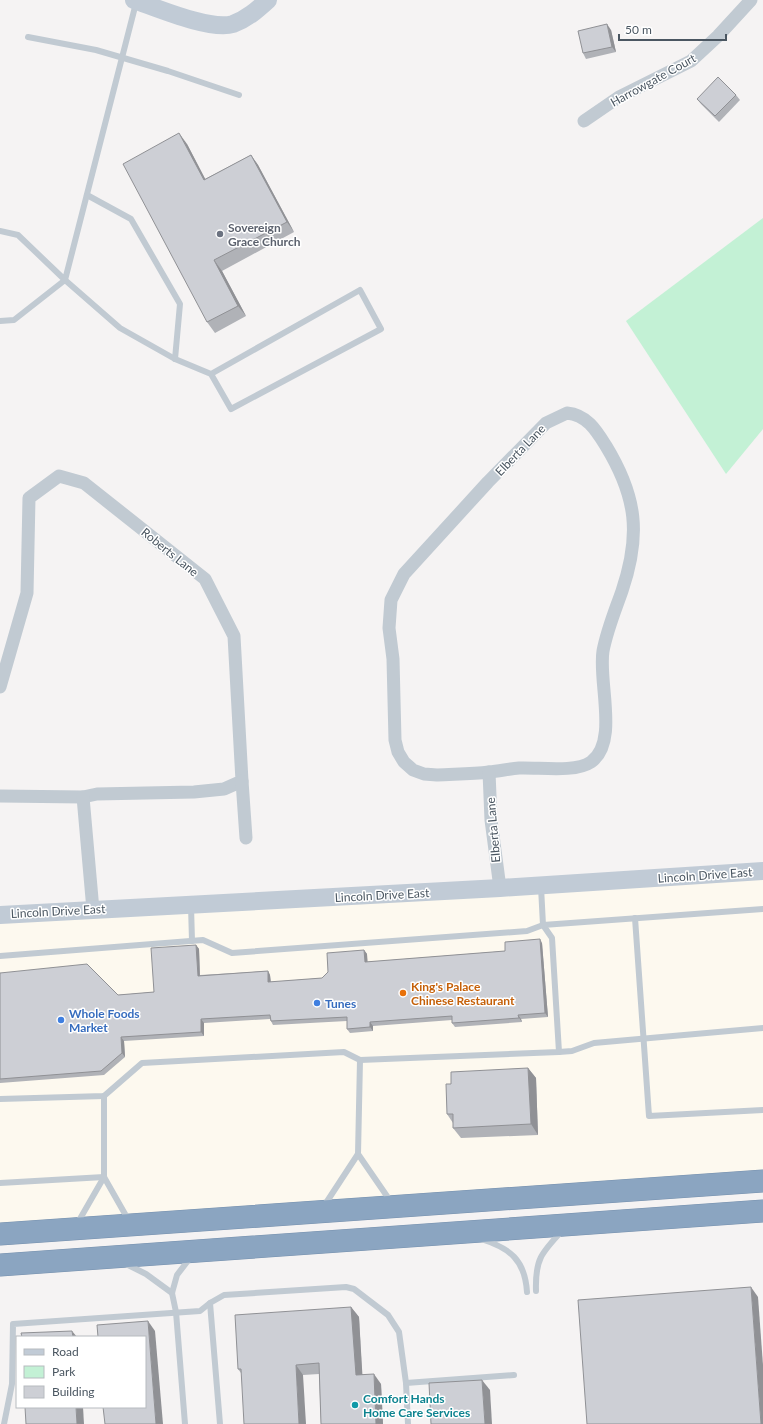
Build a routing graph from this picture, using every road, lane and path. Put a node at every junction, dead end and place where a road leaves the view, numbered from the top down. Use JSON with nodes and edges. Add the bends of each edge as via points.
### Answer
{"nodes":[{"id":1,"x":135,"y":0,"type":"edge"},
{"id":2,"x":268,"y":0,"type":"edge"},
{"id":3,"x":751,"y":0,"type":"edge"},
{"id":4,"x":28,"y":37,"type":"dead end"},
{"id":5,"x":121,"y":58,"type":"junction"},
{"id":6,"x":239,"y":95,"type":"dead end"},
{"id":7,"x":584,"y":122,"type":"dead end"},
{"id":8,"x":87,"y":195,"type":"junction"},
{"id":9,"x":0,"y":231,"type":"edge"},
{"id":10,"x":65,"y":280,"type":"junction"},
{"id":11,"x":0,"y":321,"type":"edge"},
{"id":12,"x":175,"y":359,"type":"junction"},
{"id":13,"x":211,"y":374,"type":"junction"},
{"id":14,"x":0,"y":687,"type":"edge"},
{"id":15,"x":489,"y":772,"type":"junction"},
{"id":16,"x":242,"y":781,"type":"junction"},
{"id":17,"x":0,"y":796,"type":"edge"},
{"id":18,"x":84,"y":797,"type":"junction"},
{"id":19,"x":246,"y":838,"type":"dead end"},
{"id":20,"x":763,"y":871,"type":"edge"},
{"id":21,"x":541,"y":886,"type":"junction"},
{"id":22,"x":500,"y":888,"type":"junction"},
{"id":23,"x":191,"y":905,"type":"junction"},
{"id":24,"x":763,"y":909,"type":"edge"},
{"id":25,"x":93,"y":910,"type":"junction"},
{"id":26,"x":0,"y":914,"type":"edge"},
{"id":27,"x":635,"y":918,"type":"junction"},
{"id":28,"x":543,"y":925,"type":"junction"},
{"id":29,"x":192,"y":941,"type":"junction"},
{"id":30,"x":0,"y":956,"type":"edge"},
{"id":31,"x":763,"y":1028,"type":"edge"},
{"id":32,"x":644,"y":1038,"type":"junction"},
{"id":33,"x":559,"y":1052,"type":"junction"},
{"id":34,"x":360,"y":1060,"type":"junction"},
{"id":35,"x":104,"y":1096,"type":"junction"},
{"id":36,"x":0,"y":1099,"type":"edge"},
{"id":37,"x":763,"y":1110,"type":"edge"},
{"id":38,"x":358,"y":1154,"type":"junction"},
{"id":39,"x":104,"y":1177,"type":"junction"},
{"id":40,"x":763,"y":1181,"type":"edge"},
{"id":41,"x":0,"y":1183,"type":"edge"},
{"id":42,"x":394,"y":1206,"type":"junction"},
{"id":43,"x":763,"y":1211,"type":"edge"},
{"id":44,"x":321,"y":1212,"type":"junction"},
{"id":45,"x":567,"y":1225,"type":"junction"},
{"id":46,"x":131,"y":1226,"type":"junction"},
{"id":47,"x":73,"y":1230,"type":"junction"},
{"id":48,"x":460,"y":1232,"type":"junction"},
{"id":49,"x":0,"y":1234,"type":"edge"},
{"id":50,"x":196,"y":1251,"type":"junction"},
{"id":51,"x":108,"y":1257,"type":"junction"},
{"id":52,"x":0,"y":1264,"type":"edge"},
{"id":53,"x":536,"y":1291,"type":"dead end"},
{"id":54,"x":527,"y":1292,"type":"dead end"},
{"id":55,"x":172,"y":1293,"type":"junction"},
{"id":56,"x":210,"y":1303,"type":"junction"},
{"id":57,"x":176,"y":1312,"type":"junction"},
{"id":58,"x":514,"y":1374,"type":"dead end"},
{"id":59,"x":406,"y":1383,"type":"junction"},
{"id":60,"x":4,"y":1424,"type":"edge"},
{"id":61,"x":185,"y":1424,"type":"edge"},
{"id":62,"x":220,"y":1424,"type":"edge"},
{"id":63,"x":408,"y":1424,"type":"edge"}],
"edges":[{"from":1,"to":2,"type":"street","via":[[210,25],[231,24],[252,15]]},
{"from":1,"to":5,"type":"lane"},
{"from":3,"to":7,"type":"street","name":"Harrowgate Court","via":[[691,61],[618,97]]},
{"from":4,"to":5,"type":"lane","via":[[96,50]]},
{"from":5,"to":6,"type":"lane"},
{"from":5,"to":8,"type":"lane"},
{"from":8,"to":10,"type":"lane"},
{"from":8,"to":12,"type":"lane","via":[[131,219],[180,304]]},
{"from":9,"to":10,"type":"lane","via":[[18,235]]},
{"from":10,"to":11,"type":"lane","via":[[14,320]]},
{"from":10,"to":12,"type":"lane","via":[[120,328]]},
{"from":12,"to":13,"type":"lane"},
{"from":13,"to":13,"type":"lane","via":[[232,409],[381,329],[360,290]]},
{"from":14,"to":16,"type":"street","name":"Roberts Lane","via":[[27,593],[29,498],[59,476],[84,483],[204,579],[212,593],[234,636]]},
{"from":15,"to":15,"type":"street","name":"Elberta Lane","via":[[424,774],[413,770],[398,752],[395,740],[394,670],[389,628],[391,600],[404,574],[536,433],[556,416],[577,414],[594,428],[613,459],[628,496],[635,528],[631,559],[602,654],[605,721],[603,747],[590,762],[580,766],[518,768]]},
{"from":15,"to":22,"type":"street","name":"Elberta Lane","via":[[491,820]]},
{"from":16,"to":18,"type":"street","via":[[224,789],[97,794]]},
{"from":16,"to":19,"type":"street"},
{"from":17,"to":18,"type":"street"},
{"from":18,"to":25,"type":"street"},
{"from":20,"to":21,"type":"street","name":"Lincoln Drive East"},
{"from":21,"to":22,"type":"street","name":"Lincoln Drive East"},
{"from":21,"to":28,"type":"lane"},
{"from":22,"to":23,"type":"street","name":"Lincoln Drive East"},
{"from":23,"to":25,"type":"street","name":"Lincoln Drive East"},
{"from":23,"to":29,"type":"lane"},
{"from":24,"to":27,"type":"lane"},
{"from":25,"to":26,"type":"street","name":"Lincoln Drive East"},
{"from":27,"to":28,"type":"lane"},
{"from":27,"to":32,"type":"lane"},
{"from":28,"to":29,"type":"lane","via":[[527,931],[232,953],[203,940]]},
{"from":28,"to":33,"type":"lane","via":[[552,938]]},
{"from":29,"to":30,"type":"lane"},
{"from":31,"to":32,"type":"lane"},
{"from":32,"to":33,"type":"lane","via":[[594,1043],[572,1051]]},
{"from":32,"to":37,"type":"lane","via":[[649,1116]]},
{"from":33,"to":34,"type":"lane"},
{"from":34,"to":35,"type":"lane","via":[[344,1052],[142,1063]]},
{"from":34,"to":38,"type":"lane"},
{"from":35,"to":36,"type":"lane"},
{"from":35,"to":39,"type":"lane"},
{"from":38,"to":42,"type":"lane"},
{"from":38,"to":44,"type":"lane"},
{"from":39,"to":41,"type":"lane"},
{"from":39,"to":46,"type":"lane"},
{"from":39,"to":47,"type":"lane"},
{"from":40,"to":42,"type":"highway"},
{"from":42,"to":44,"type":"highway"},
{"from":43,"to":45,"type":"highway"},
{"from":44,"to":46,"type":"highway"},
{"from":45,"to":48,"type":"highway"},
{"from":45,"to":53,"type":"lane","via":[[542,1254],[535,1271]]},
{"from":46,"to":47,"type":"highway"},
{"from":47,"to":49,"type":"highway"},
{"from":48,"to":50,"type":"highway"},
{"from":48,"to":54,"type":"lane","via":[[486,1240],[509,1253],[522,1266],[526,1276]]},
{"from":50,"to":51,"type":"highway"},
{"from":50,"to":55,"type":"lane","via":[[177,1274]]},
{"from":51,"to":52,"type":"highway"},
{"from":51,"to":55,"type":"lane","via":[[146,1274]]},
{"from":55,"to":57,"type":"lane"},
{"from":56,"to":57,"type":"lane","via":[[200,1310]]},
{"from":56,"to":59,"type":"lane","via":[[224,1295],[346,1287],[354,1289],[388,1315],[399,1332]]},
{"from":56,"to":62,"type":"lane"},
{"from":57,"to":60,"type":"lane","via":[[13,1324],[12,1384]]},
{"from":57,"to":61,"type":"lane"},
{"from":58,"to":59,"type":"lane"},
{"from":59,"to":63,"type":"lane"}]}
